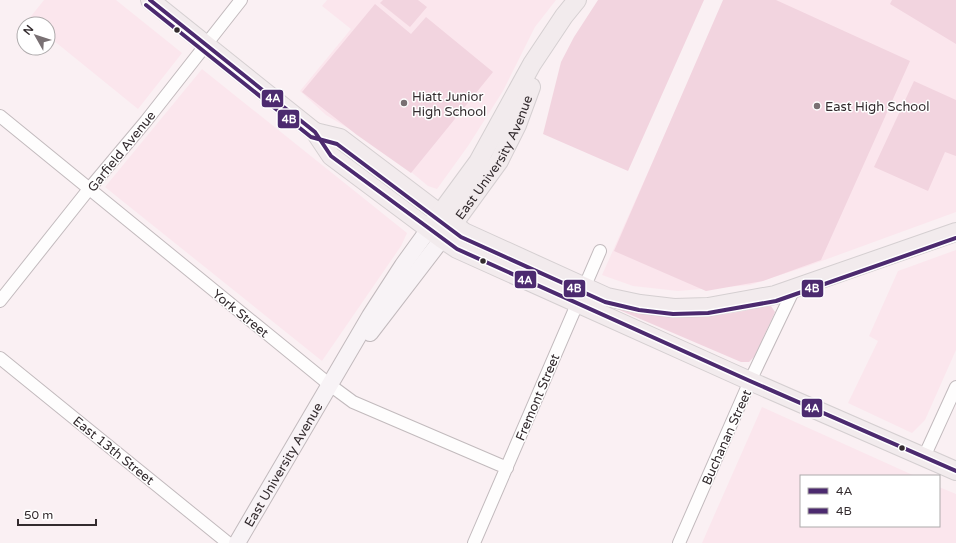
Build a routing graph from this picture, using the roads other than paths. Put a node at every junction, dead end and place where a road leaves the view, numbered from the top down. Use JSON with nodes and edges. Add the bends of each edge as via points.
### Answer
{"nodes":[{"id":1,"x":150,"y":0,"type":"edge"},
{"id":2,"x":241,"y":0,"type":"edge"},
{"id":3,"x":577,"y":0,"type":"edge"},
{"id":4,"x":206,"y":44,"type":"junction"},
{"id":5,"x":0,"y":116,"type":"edge"},
{"id":6,"x":315,"y":132,"type":"junction"},
{"id":7,"x":89,"y":189,"type":"junction"},
{"id":8,"x":448,"y":219,"type":"junction"},
{"id":9,"x":956,"y":232,"type":"edge"},
{"id":10,"x":436,"y":234,"type":"junction"},
{"id":11,"x":600,"y":251,"type":"dead end"},
{"id":12,"x":794,"y":289,"type":"junction"},
{"id":13,"x":581,"y":295,"type":"junction"},
{"id":14,"x":0,"y":301,"type":"edge"},
{"id":15,"x":0,"y":358,"type":"edge"},
{"id":16,"x":750,"y":381,"type":"junction"},
{"id":17,"x":330,"y":385,"type":"junction"},
{"id":18,"x":956,"y":387,"type":"edge"},
{"id":19,"x":924,"y":457,"type":"junction"},
{"id":20,"x":507,"y":468,"type":"junction"},
{"id":21,"x":956,"y":471,"type":"edge"},
{"id":22,"x":228,"y":543,"type":"edge"},
{"id":23,"x":237,"y":543,"type":"edge"},
{"id":24,"x":474,"y":543,"type":"edge"},
{"id":25,"x":679,"y":543,"type":"edge"}],
"edges":[{"from":1,"to":4,"type":"main road"},
{"from":2,"to":4,"type":"street","name":"Garfield Avenue"},
{"from":3,"to":8,"type":"main road","name":"East University Avenue","via":[[554,34],[540,63],[517,125],[499,161]]},
{"from":4,"to":6,"type":"main road"},
{"from":4,"to":7,"type":"street","name":"Garfield Avenue"},
{"from":5,"to":7,"type":"street","name":"York Street"},
{"from":6,"to":8,"type":"main road","via":[[340,138]]},
{"from":6,"to":10,"type":"main road","via":[[331,156]]},
{"from":7,"to":14,"type":"street","name":"Garfield Avenue"},
{"from":7,"to":17,"type":"street","name":"York Street"},
{"from":8,"to":10,"type":"main road","name":"East University Avenue"},
{"from":8,"to":13,"type":"main road","via":[[464,232]]},
{"from":9,"to":12,"type":"main road"},
{"from":10,"to":13,"type":"main road","via":[[457,249]]},
{"from":10,"to":17,"type":"main road","name":"East University Avenue"},
{"from":11,"to":13,"type":"street","name":"Fremont Street"},
{"from":12,"to":13,"type":"main road","via":[[708,307],[674,308]]},
{"from":12,"to":16,"type":"street","name":"Buchanan Street"},
{"from":13,"to":16,"type":"main road"},
{"from":13,"to":20,"type":"street","name":"Fremont Street"},
{"from":15,"to":22,"type":"street","name":"East 13th Street"},
{"from":16,"to":19,"type":"main road"},
{"from":16,"to":25,"type":"street","name":"Buchanan Street"},
{"from":17,"to":20,"type":"street","name":"York Street","via":[[353,402]]},
{"from":17,"to":23,"type":"main road","name":"East University Avenue"},
{"from":18,"to":19,"type":"street"},
{"from":19,"to":21,"type":"main road"},
{"from":20,"to":24,"type":"street","name":"Fremont Street"}]}
